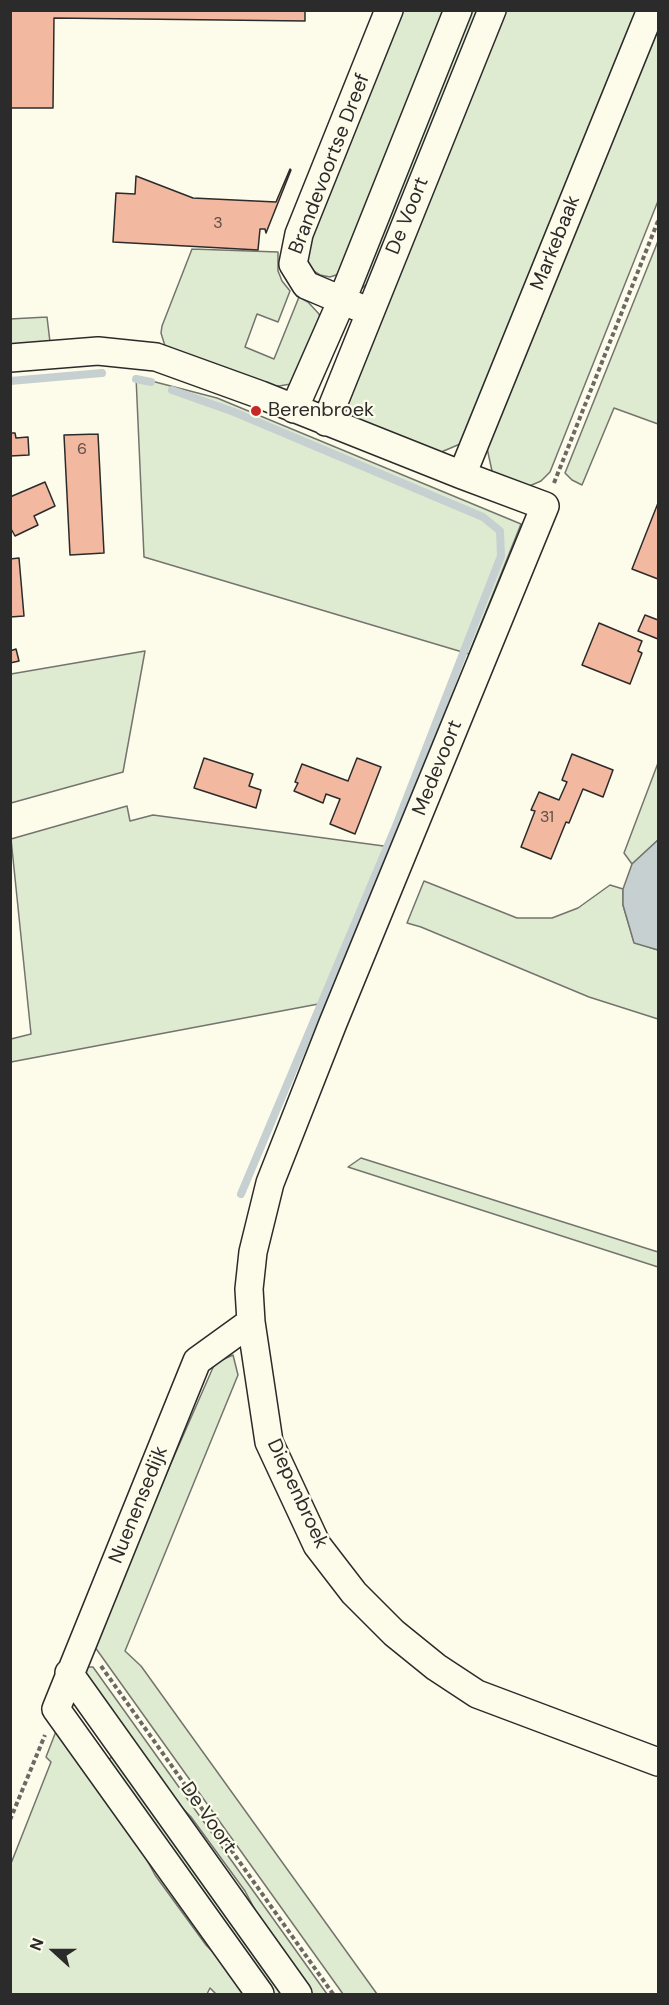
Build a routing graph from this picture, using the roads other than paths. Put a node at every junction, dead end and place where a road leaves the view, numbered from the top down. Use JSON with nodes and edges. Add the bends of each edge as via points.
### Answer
{"nodes":[{"id":1,"x":389,"y":10,"type":"edge"},
{"id":2,"x":459,"y":10,"type":"edge"},
{"id":3,"x":492,"y":10,"type":"edge"},
{"id":4,"x":651,"y":10,"type":"edge"},
{"id":5,"x":342,"y":300,"type":"junction"},
{"id":6,"x":370,"y":311,"type":"junction"},
{"id":7,"x":10,"y":358,"type":"edge"},
{"id":8,"x":294,"y":409,"type":"junction"},
{"id":9,"x":326,"y":422,"type":"junction"},
{"id":10,"x":462,"y":476,"type":"junction"},
{"id":11,"x":251,"y":1322,"type":"junction"},
{"id":12,"x":69,"y":1673,"type":"junction"},
{"id":13,"x":658,"y":1762,"type":"edge"},
{"id":14,"x":260,"y":1995,"type":"edge"},
{"id":15,"x":298,"y":1995,"type":"edge"}],
"edges":[{"from":1,"to":5,"type":"street","name":"Brandevoortse Dreef","via":[[299,234],[293,264],[306,285]]},
{"from":2,"to":5,"type":"street","name":"De Voort"},
{"from":3,"to":6,"type":"street","name":"De Voort"},
{"from":4,"to":10,"type":"street","name":"Markebaak"},
{"from":5,"to":6,"type":"street","name":"Brandevoortse Dreef"},
{"from":5,"to":8,"type":"street","name":"De Voort"},
{"from":6,"to":9,"type":"street","name":"De Voort"},
{"from":7,"to":8,"type":"street","via":[[98,351],[156,357]]},
{"from":8,"to":9,"type":"street"},
{"from":9,"to":10,"type":"street"},
{"from":10,"to":11,"type":"street","name":"Medevoort","via":[[545,506],[270,1183],[253,1252]]},
{"from":11,"to":12,"type":"street","name":"Nuenensedijk","via":[[198,1361]]},
{"from":11,"to":13,"type":"street","name":"Diepenbroek","via":[[269,1442],[316,1545],[354,1593],[402,1640],[477,1694]]},
{"from":12,"to":14,"type":"street","name":"Nuenensedijk","via":[[56,1709]]},
{"from":12,"to":15,"type":"street","name":"De Voort"}]}
